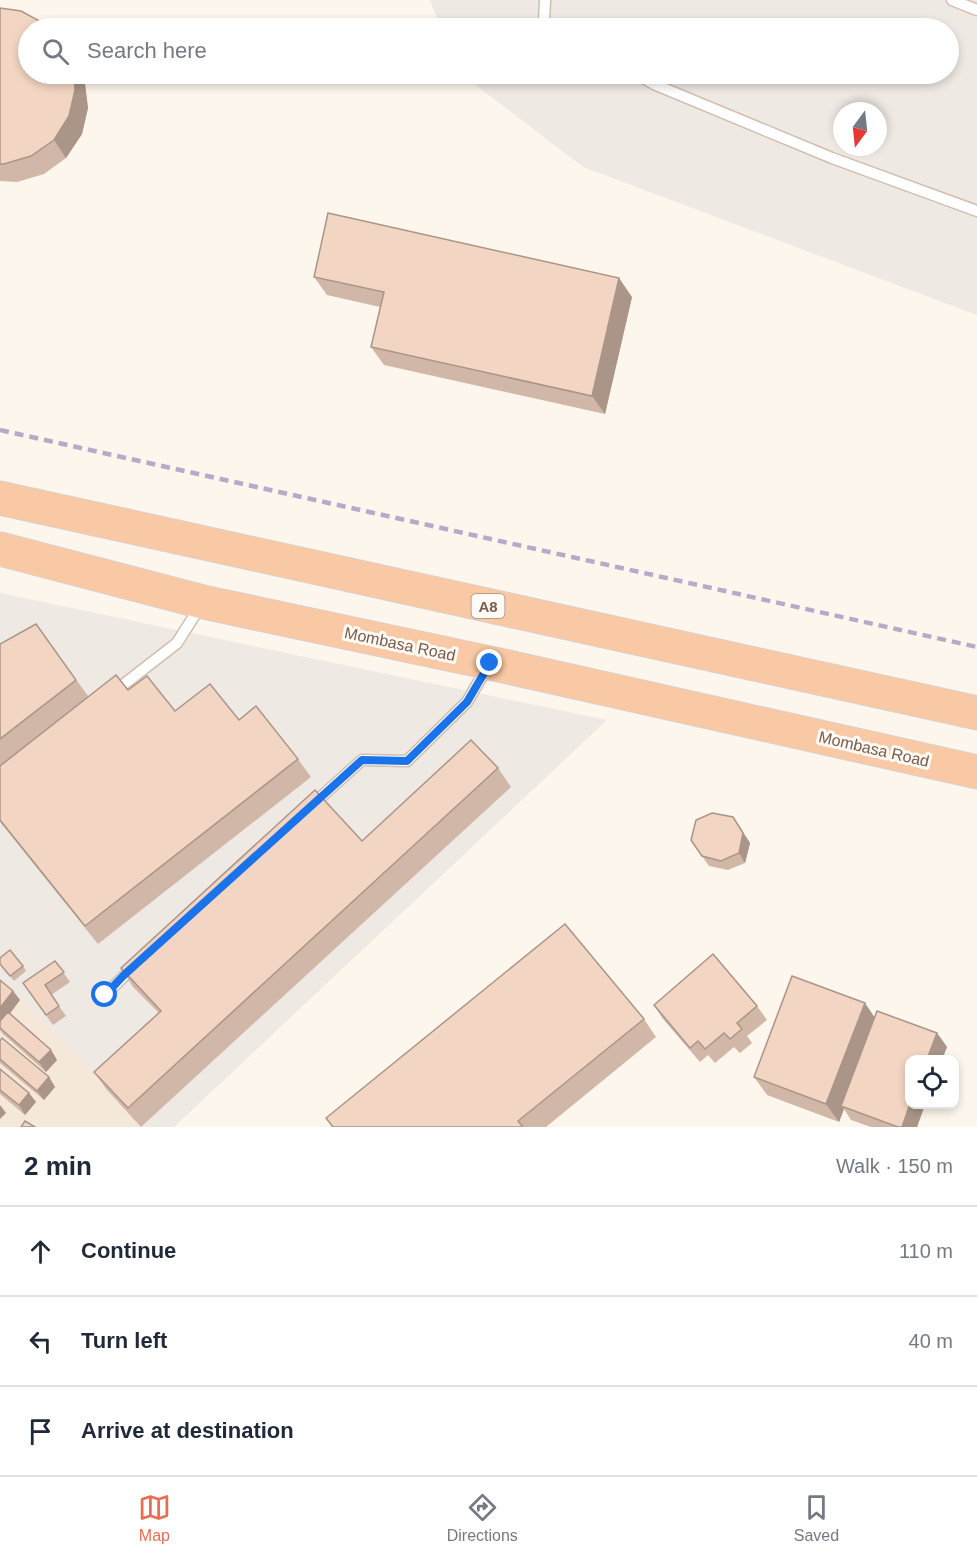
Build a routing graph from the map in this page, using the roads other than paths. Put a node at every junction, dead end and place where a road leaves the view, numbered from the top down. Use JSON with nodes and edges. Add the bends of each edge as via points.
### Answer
{"nodes":[{"id":1,"x":546,"y":0,"type":"edge"},
{"id":2,"x":952,"y":0,"type":"edge"},
{"id":3,"x":977,"y":10,"type":"edge"},
{"id":4,"x":544,"y":18,"type":"edge"},
{"id":5,"x":654,"y":84,"type":"edge"},
{"id":6,"x":977,"y":211,"type":"edge"},
{"id":7,"x":0,"y":498,"type":"edge"},
{"id":8,"x":0,"y":549,"type":"edge"},
{"id":9,"x":202,"y":602,"type":"junction"},
{"id":10,"x":490,"y":663,"type":"junction"},
{"id":11,"x":103,"y":701,"type":"edge"},
{"id":12,"x":977,"y":713,"type":"edge"},
{"id":13,"x":977,"y":772,"type":"edge"},
{"id":14,"x":300,"y":816,"type":"edge"},
{"id":15,"x":142,"y":959,"type":"edge"},
{"id":16,"x":105,"y":995,"type":"dead end"}],
"edges":[{"from":1,"to":4,"type":"lane"},
{"from":2,"to":3,"type":"lane"},
{"from":5,"to":6,"type":"lane","via":[[832,158]]},
{"from":7,"to":12,"type":"highway","number":"A8"},
{"from":8,"to":9,"type":"highway","name":"Mombasa Road"},
{"from":9,"to":10,"type":"highway","name":"Mombasa Road"},
{"from":9,"to":11,"type":"lane","via":[[177,643]]},
{"from":10,"to":13,"type":"highway","name":"Mombasa Road"},
{"from":10,"to":14,"type":"lane","via":[[467,702],[407,761],[362,760]]},
{"from":15,"to":16,"type":"lane"}]}
